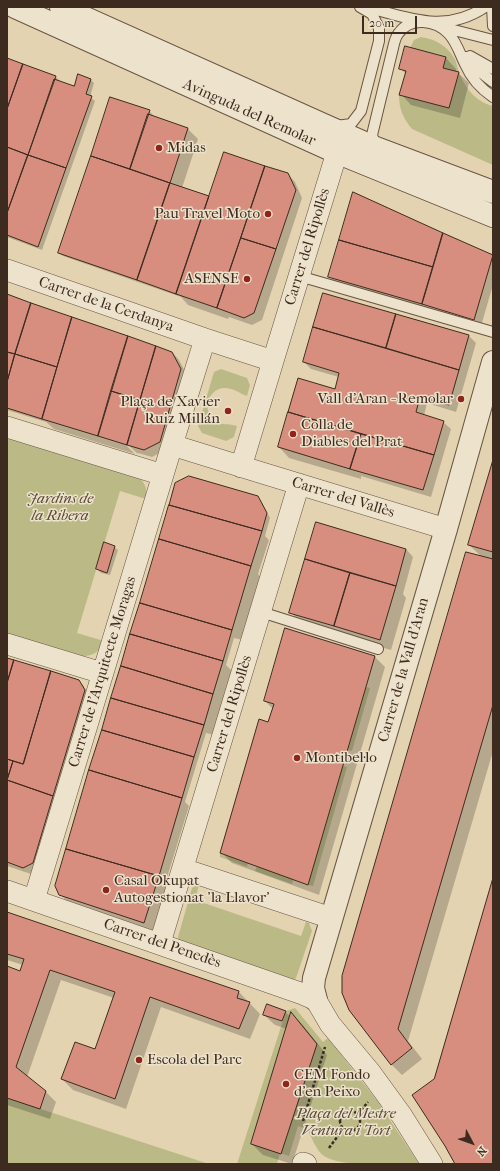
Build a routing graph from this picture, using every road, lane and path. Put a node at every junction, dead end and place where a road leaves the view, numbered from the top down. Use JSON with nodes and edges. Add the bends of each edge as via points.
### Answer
{"nodes":[{"id":1,"x":15,"y":7,"type":"edge"},
{"id":2,"x":61,"y":7,"type":"edge"},
{"id":3,"x":360,"y":7,"type":"edge"},
{"id":4,"x":366,"y":7,"type":"edge"},
{"id":5,"x":485,"y":7,"type":"edge"},
{"id":6,"x":492,"y":7,"type":"edge"},
{"id":7,"x":401,"y":11,"type":"edge"},
{"id":8,"x":426,"y":22,"type":"junction"},
{"id":9,"x":439,"y":26,"type":"junction"},
{"id":10,"x":493,"y":26,"type":"edge"},
{"id":11,"x":493,"y":40,"type":"edge"},
{"id":12,"x":457,"y":46,"type":"junction"},
{"id":13,"x":393,"y":48,"type":"junction"},
{"id":14,"x":493,"y":69,"type":"edge"},
{"id":15,"x":493,"y":82,"type":"edge"},
{"id":16,"x":493,"y":97,"type":"edge"},
{"id":17,"x":335,"y":137,"type":"junction"},
{"id":18,"x":376,"y":148,"type":"junction"},
{"id":19,"x":493,"y":192,"type":"edge"},
{"id":20,"x":490,"y":217,"type":"edge"},
{"id":21,"x":7,"y":270,"type":"edge"},
{"id":22,"x":299,"y":276,"type":"junction"},
{"id":23,"x":493,"y":332,"type":"edge"},
{"id":24,"x":205,"y":339,"type":"junction"},
{"id":25,"x":273,"y":361,"type":"junction"},
{"id":26,"x":493,"y":362,"type":"edge"},
{"id":27,"x":7,"y":426,"type":"edge"},
{"id":28,"x":172,"y":444,"type":"junction"},
{"id":29,"x":241,"y":466,"type":"junction"},
{"id":30,"x":163,"y":475,"type":"junction"},
{"id":31,"x":299,"y":484,"type":"junction"},
{"id":32,"x":446,"y":529,"type":"junction"},
{"id":33,"x":261,"y":612,"type":"junction"},
{"id":34,"x":7,"y":644,"type":"edge"},
{"id":35,"x":378,"y":649,"type":"dead end"},
{"id":36,"x":102,"y":673,"type":"junction"},
{"id":37,"x":183,"y":869,"type":"junction"},
{"id":38,"x":7,"y":891,"type":"edge"},
{"id":39,"x":34,"y":900,"type":"junction"},
{"id":40,"x":331,"y":918,"type":"junction"},
{"id":41,"x":160,"y":943,"type":"junction"},
{"id":42,"x":316,"y":1000,"type":"junction"},
{"id":43,"x":327,"y":1043,"type":"dead end"},
{"id":44,"x":371,"y":1098,"type":"dead end"},
{"id":45,"x":358,"y":1114,"type":"junction"},
{"id":46,"x":303,"y":1121,"type":"dead end"},
{"id":47,"x":343,"y":1129,"type":"junction"},
{"id":48,"x":330,"y":1148,"type":"dead end"},
{"id":49,"x":432,"y":1164,"type":"edge"}],
"edges":[{"from":1,"to":17,"type":"street","name":"Avinguda del Remolar"},
{"from":2,"to":17,"type":"street","name":"Avinguda del Remolar"},
{"from":3,"to":17,"type":"lane","via":[[372,14],[379,28],[379,41],[361,111],[351,124],[341,126]]},
{"from":4,"to":7,"type":"lane"},
{"from":5,"to":8,"type":"lane","via":[[454,21]]},
{"from":6,"to":10,"type":"lane"},
{"from":7,"to":8,"type":"lane"},
{"from":7,"to":13,"type":"lane"},
{"from":8,"to":9,"type":"lane"},
{"from":8,"to":13,"type":"lane","via":[[414,22],[403,28],[397,34]]},
{"from":9,"to":11,"type":"lane"},
{"from":9,"to":12,"type":"lane","via":[[449,34]]},
{"from":12,"to":14,"type":"lane"},
{"from":12,"to":15,"type":"lane","via":[[474,67]]},
{"from":12,"to":16,"type":"lane","via":[[473,79]]},
{"from":13,"to":18,"type":"lane","via":[[372,135]]},
{"from":17,"to":18,"type":"street","name":"Avinguda del Remolar"},
{"from":17,"to":20,"type":"street","name":"Avinguda del Remolar"},
{"from":17,"to":22,"type":"street","name":"Carrer del Ripollès"},
{"from":18,"to":19,"type":"street","name":"Avinguda del Remolar"},
{"from":21,"to":24,"type":"street","name":"Carrer de la Cerdanya"},
{"from":22,"to":23,"type":"lane"},
{"from":22,"to":25,"type":"street","name":"Carrer del Ripollès"},
{"from":24,"to":25,"type":"street"},
{"from":24,"to":28,"type":"street"},
{"from":25,"to":29,"type":"street"},
{"from":26,"to":32,"type":"street","name":"Carrer de la Vall d'Aran"},
{"from":27,"to":30,"type":"street"},
{"from":28,"to":29,"type":"street"},
{"from":28,"to":30,"type":"street","name":"Carrer de l'Arquitecte Moragas"},
{"from":29,"to":31,"type":"street","name":"Carrer del Vallès"},
{"from":30,"to":36,"type":"street","name":"Carrer de l'Arquitecte Moragas"},
{"from":31,"to":32,"type":"street","name":"Carrer del Vallès"},
{"from":31,"to":33,"type":"street","name":"Carrer del Ripollès"},
{"from":32,"to":40,"type":"street","name":"Carrer de la Vall d'Aran"},
{"from":33,"to":35,"type":"lane"},
{"from":33,"to":37,"type":"street","name":"Carrer del Ripollès"},
{"from":34,"to":36,"type":"street"},
{"from":36,"to":39,"type":"street","name":"Carrer de l'Arquitecte Moragas"},
{"from":37,"to":40,"type":"street"},
{"from":37,"to":41,"type":"street","name":"Carrer del Ripollès"},
{"from":38,"to":39,"type":"street","name":"Carrer del Penedès"},
{"from":39,"to":41,"type":"street","name":"Carrer del Penedès"},
{"from":40,"to":42,"type":"street","name":"Carrer de la Vall d'Aran","via":[[314,978]]},
{"from":41,"to":42,"type":"street","name":"Carrer del Penedès"},
{"from":42,"to":49,"type":"street","via":[[330,1024],[402,1116]]},
{"from":43,"to":46,"type":"path"},
{"from":44,"to":45,"type":"path"},
{"from":45,"to":47,"type":"path","via":[[358,1128],[348,1132]]},
{"from":45,"to":47,"type":"path","via":[[353,1111],[342,1114],[340,1124]]},
{"from":47,"to":48,"type":"path"}]}
